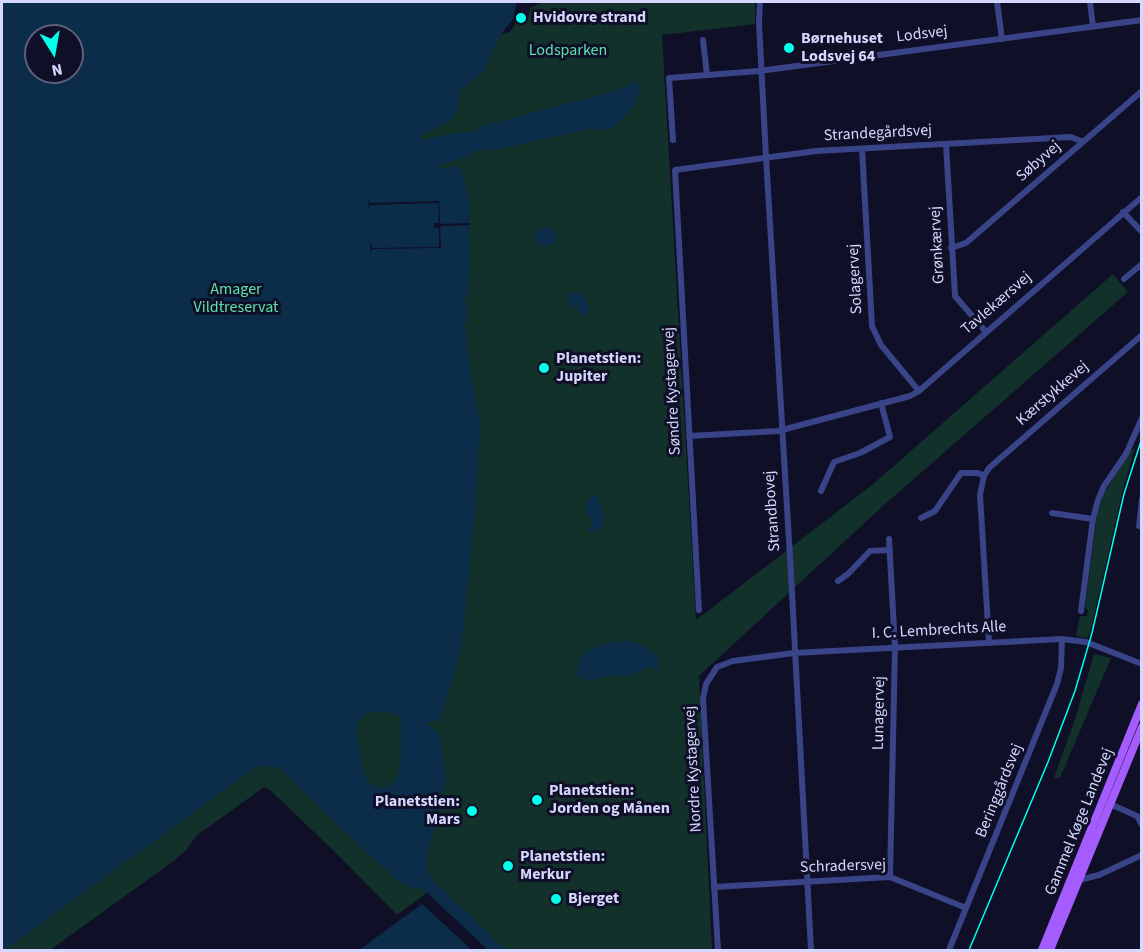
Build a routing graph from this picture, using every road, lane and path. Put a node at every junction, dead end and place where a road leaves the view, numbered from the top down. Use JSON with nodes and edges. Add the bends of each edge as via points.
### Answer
{"nodes":[{"id":1,"x":760,"y":2,"type":"edge"},
{"id":2,"x":997,"y":2,"type":"edge"},
{"id":3,"x":1090,"y":2,"type":"edge"},
{"id":4,"x":1142,"y":20,"type":"edge"},
{"id":5,"x":1093,"y":27,"type":"junction"},
{"id":6,"x":1002,"y":39,"type":"junction"},
{"id":7,"x":703,"y":40,"type":"dead end"},
{"id":8,"x":762,"y":70,"type":"junction"},
{"id":9,"x":707,"y":75,"type":"junction"},
{"id":10,"x":1142,"y":91,"type":"edge"},
{"id":11,"x":673,"y":140,"type":"dead end"},
{"id":12,"x":1083,"y":142,"type":"junction"},
{"id":13,"x":946,"y":144,"type":"junction"},
{"id":14,"x":862,"y":148,"type":"junction"},
{"id":15,"x":766,"y":157,"type":"junction"},
{"id":16,"x":675,"y":170,"type":"joint"},
{"id":17,"x":1142,"y":197,"type":"edge"},
{"id":18,"x":1123,"y":212,"type":"junction"},
{"id":19,"x":1142,"y":232,"type":"edge"},
{"id":20,"x":951,"y":248,"type":"junction"},
{"id":21,"x":1142,"y":264,"type":"edge"},
{"id":22,"x":1124,"y":279,"type":"dead end"},
{"id":23,"x":986,"y":332,"type":"junction"},
{"id":24,"x":1142,"y":335,"type":"edge"},
{"id":25,"x":919,"y":391,"type":"junction"},
{"id":26,"x":881,"y":403,"type":"junction"},
{"id":27,"x":1142,"y":418,"type":"edge"},
{"id":28,"x":781,"y":430,"type":"junction"},
{"id":29,"x":689,"y":435,"type":"junction"},
{"id":30,"x":984,"y":476,"type":"junction"},
{"id":31,"x":821,"y":491,"type":"dead end"},
{"id":32,"x":1142,"y":499,"type":"edge"},
{"id":33,"x":1141,"y":507,"type":"edge"},
{"id":34,"x":1052,"y":513,"type":"dead end"},
{"id":35,"x":921,"y":518,"type":"dead end"},
{"id":36,"x":1093,"y":519,"type":"junction"},
{"id":37,"x":1139,"y":526,"type":"dead end"},
{"id":38,"x":889,"y":539,"type":"dead end"},
{"id":39,"x":890,"y":550,"type":"junction"},
{"id":40,"x":838,"y":581,"type":"dead end"},
{"id":41,"x":699,"y":610,"type":"dead end"},
{"id":42,"x":1081,"y":611,"type":"dead end"},
{"id":43,"x":1062,"y":639,"type":"junction"},
{"id":44,"x":988,"y":642,"type":"junction"},
{"id":45,"x":895,"y":647,"type":"junction"},
{"id":46,"x":794,"y":653,"type":"junction"},
{"id":47,"x":1142,"y":664,"type":"edge"},
{"id":48,"x":1142,"y":704,"type":"edge"},
{"id":49,"x":1142,"y":727,"type":"edge"},
{"id":50,"x":1110,"y":804,"type":"junction"},
{"id":51,"x":1142,"y":825,"type":"edge"},
{"id":52,"x":1142,"y":855,"type":"edge"},
{"id":53,"x":1086,"y":864,"type":"junction"},
{"id":54,"x":1099,"y":875,"type":"junction"},
{"id":55,"x":890,"y":877,"type":"junction"},
{"id":56,"x":1079,"y":880,"type":"junction"},
{"id":57,"x":807,"y":882,"type":"junction"},
{"id":58,"x":714,"y":887,"type":"junction"},
{"id":59,"x":966,"y":908,"type":"junction"},
{"id":60,"x":718,"y":951,"type":"edge"},
{"id":61,"x":811,"y":951,"type":"edge"},
{"id":62,"x":949,"y":951,"type":"edge"},
{"id":63,"x":1042,"y":951,"type":"edge"},
{"id":64,"x":1050,"y":951,"type":"edge"}],
"edges":[{"from":1,"to":8,"type":"street","name":"Strandbovej"},
{"from":2,"to":6,"type":"street"},
{"from":3,"to":5,"type":"street"},
{"from":4,"to":5,"type":"street","name":"Lodsvej"},
{"from":5,"to":6,"type":"street","name":"Lodsvej"},
{"from":6,"to":8,"type":"street","name":"Lodsvej"},
{"from":7,"to":9,"type":"street"},
{"from":8,"to":9,"type":"street","name":"Lodsvej"},
{"from":8,"to":15,"type":"street","name":"Strandbovej"},
{"from":9,"to":11,"type":"street","name":"Lodsvej","via":[[669,78]]},
{"from":10,"to":12,"type":"street","name":"Søbyvej"},
{"from":12,"to":13,"type":"street","name":"Strandegårdsvej","via":[[1071,137]]},
{"from":12,"to":20,"type":"street","name":"Søbyvej","via":[[966,243]]},
{"from":13,"to":14,"type":"street","name":"Strandegårdsvej"},
{"from":13,"to":20,"type":"street","name":"Grønkærvej"},
{"from":14,"to":15,"type":"street","name":"Strandegårdsvej"},
{"from":14,"to":25,"type":"street","name":"Solagervej","via":[[872,326],[881,345]]},
{"from":15,"to":16,"type":"street","name":"Strandegårdsvej"},
{"from":15,"to":28,"type":"street","name":"Strandbovej"},
{"from":16,"to":29,"type":"street","name":"Søndre Kystagervej"},
{"from":17,"to":18,"type":"street","name":"Tavlekærsvej"},
{"from":18,"to":19,"type":"street"},
{"from":18,"to":23,"type":"street","name":"Tavlekærsvej"},
{"from":20,"to":23,"type":"street","name":"Grønkærvej","via":[[954,296]]},
{"from":21,"to":22,"type":"street"},
{"from":23,"to":25,"type":"street","name":"Tavlekærsvej"},
{"from":24,"to":30,"type":"street","name":"Kærstykkevej"},
{"from":25,"to":26,"type":"street","name":"Tavlekærsvej"},
{"from":26,"to":28,"type":"street","name":"Tavlekærsvej"},
{"from":26,"to":31,"type":"street","via":[[890,437],[834,462]]},
{"from":27,"to":36,"type":"street","via":[[1126,454],[1104,486]]},
{"from":28,"to":29,"type":"street","name":"Tavlekærsvej"},
{"from":28,"to":46,"type":"street","name":"Strandbovej"},
{"from":29,"to":41,"type":"street","name":"Søndre Kystagervej"},
{"from":30,"to":35,"type":"street","via":[[961,473],[935,512]]},
{"from":30,"to":44,"type":"street","via":[[980,495]]},
{"from":32,"to":33,"type":"street"},
{"from":33,"to":37,"type":"street"},
{"from":34,"to":36,"type":"street"},
{"from":36,"to":42,"type":"street"},
{"from":38,"to":39,"type":"street","name":"Lunagervej"},
{"from":39,"to":40,"type":"street","via":[[870,551]]},
{"from":39,"to":45,"type":"street","name":"Lunagervej"},
{"from":43,"to":44,"type":"street","name":"I. C. Lembrechts Alle"},
{"from":43,"to":47,"type":"street","name":"I. C. Lembrechts Alle","via":[[1086,642]]},
{"from":43,"to":59,"type":"street","name":"Beringgårdsvej","via":[[1057,684]]},
{"from":44,"to":45,"type":"street","name":"I. C. Lembrechts Alle"},
{"from":45,"to":46,"type":"street","name":"I. C. Lembrechts Alle"},
{"from":45,"to":55,"type":"street","name":"Lunagervej"},
{"from":46,"to":57,"type":"street","name":"Strandbovej"},
{"from":46,"to":58,"type":"street","name":"Nordre Kystagervej","via":[[733,661],[717,667],[706,684],[703,700]]},
{"from":48,"to":63,"type":"main road","name":"Gammel Køge Landevej"},
{"from":49,"to":50,"type":"main road","name":"Gammel Køge Landevej"},
{"from":50,"to":51,"type":"street","name":"Gammel Køge Landevej","via":[[1137,816]]},
{"from":50,"to":53,"type":"main road","name":"Gammel Køge Landevej"},
{"from":52,"to":54,"type":"street"},
{"from":53,"to":54,"type":"street","via":[[1093,874]]},
{"from":53,"to":56,"type":"main road","name":"Gammel Køge Landevej"},
{"from":54,"to":56,"type":"street"},
{"from":55,"to":57,"type":"street","name":"Schradersvej"},
{"from":55,"to":59,"type":"street","name":"Schradersvej"},
{"from":56,"to":64,"type":"main road","name":"Gammel Køge Landevej"},
{"from":57,"to":58,"type":"street","name":"Schradersvej"},
{"from":57,"to":61,"type":"street","name":"Strandbovej"},
{"from":58,"to":60,"type":"street","name":"Nordre Kystagervej"},
{"from":59,"to":62,"type":"street","name":"Beringgårdsvej"}]}
